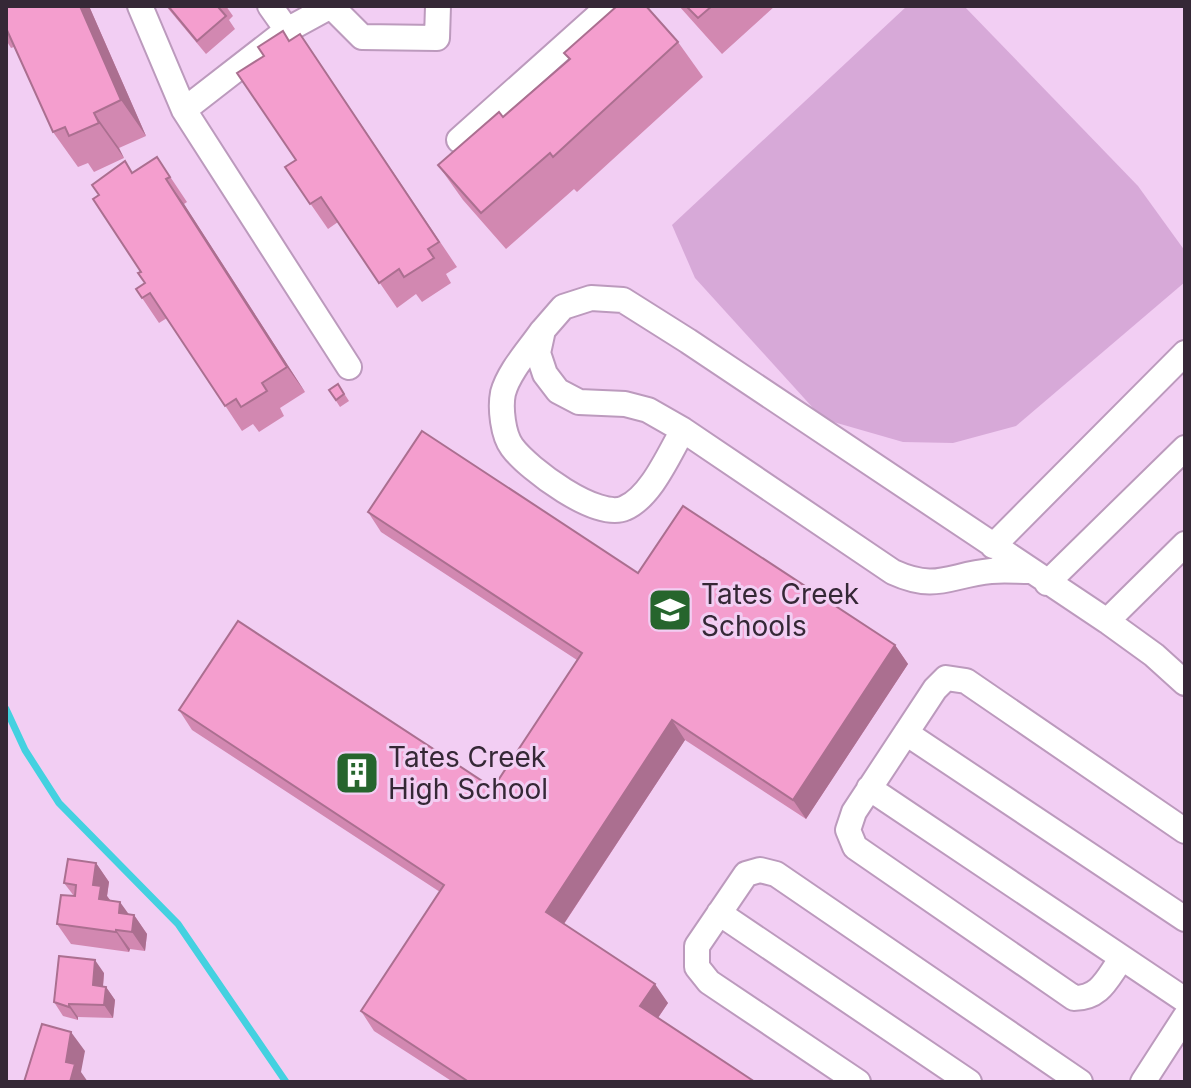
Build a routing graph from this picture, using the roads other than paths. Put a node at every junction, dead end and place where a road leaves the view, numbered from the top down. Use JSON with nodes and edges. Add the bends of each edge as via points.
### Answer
{"nodes":[{"id":1,"x":140,"y":6,"type":"edge"},
{"id":2,"x":270,"y":6,"type":"edge"},
{"id":3,"x":331,"y":6,"type":"edge"},
{"id":4,"x":438,"y":6,"type":"edge"},
{"id":5,"x":609,"y":6,"type":"edge"},
{"id":6,"x":287,"y":30,"type":"junction"},
{"id":7,"x":184,"y":110,"type":"junction"},
{"id":8,"x":459,"y":140,"type":"dead end"},
{"id":9,"x":543,"y":330,"type":"junction"},
{"id":10,"x":1185,"y":353,"type":"edge"},
{"id":11,"x":349,"y":367,"type":"dead end"},
{"id":12,"x":683,"y":430,"type":"junction"},
{"id":13,"x":1185,"y":448,"type":"edge"},
{"id":14,"x":1185,"y":544,"type":"edge"},
{"id":15,"x":993,"y":546,"type":"junction"},
{"id":16,"x":1038,"y":577,"type":"junction"},
{"id":17,"x":1107,"y":621,"type":"junction"},
{"id":18,"x":1185,"y":683,"type":"edge"},
{"id":19,"x":906,"y":733,"type":"junction"},
{"id":20,"x":869,"y":788,"type":"junction"},
{"id":21,"x":1185,"y":831,"type":"edge"},
{"id":22,"x":1182,"y":912,"type":"edge"},
{"id":23,"x":719,"y":913,"type":"junction"},
{"id":24,"x":1122,"y":958,"type":"junction"},
{"id":25,"x":1185,"y":1000,"type":"edge"},
{"id":26,"x":1185,"y":1017,"type":"edge"},
{"id":27,"x":858,"y":1082,"type":"edge"},
{"id":28,"x":969,"y":1082,"type":"edge"},
{"id":29,"x":1080,"y":1082,"type":"edge"},
{"id":30,"x":1143,"y":1082,"type":"edge"}],
"edges":[{"from":1,"to":7,"type":"lane"},
{"from":2,"to":6,"type":"lane"},
{"from":3,"to":4,"type":"lane","via":[[362,37],[437,38]]},
{"from":3,"to":6,"type":"lane"},
{"from":5,"to":8,"type":"lane"},
{"from":6,"to":7,"type":"lane"},
{"from":7,"to":11,"type":"lane"},
{"from":9,"to":12,"type":"lane","via":[[538,353],[558,391],[579,402],[648,410]]},
{"from":9,"to":12,"type":"lane","via":[[503,394],[510,444],[526,462],[587,504],[618,511],[652,483]]},
{"from":9,"to":15,"type":"lane","via":[[563,307],[591,298],[623,300]]},
{"from":10,"to":15,"type":"lane"},
{"from":12,"to":16,"type":"lane","via":[[914,582],[991,571]]},
{"from":13,"to":16,"type":"lane"},
{"from":14,"to":17,"type":"lane"},
{"from":15,"to":16,"type":"lane"},
{"from":16,"to":17,"type":"lane"},
{"from":17,"to":18,"type":"lane"},
{"from":19,"to":20,"type":"lane"},
{"from":19,"to":21,"type":"lane","via":[[946,678],[966,681]]},
{"from":19,"to":22,"type":"lane"},
{"from":20,"to":24,"type":"lane"},
{"from":20,"to":24,"type":"lane","via":[[848,830],[855,847],[1074,998],[1097,993]]},
{"from":23,"to":27,"type":"lane","via":[[697,946],[697,967],[709,982]]},
{"from":23,"to":28,"type":"lane"},
{"from":23,"to":29,"type":"lane","via":[[746,874],[776,874]]},
{"from":24,"to":25,"type":"lane"},
{"from":26,"to":30,"type":"lane"}]}
